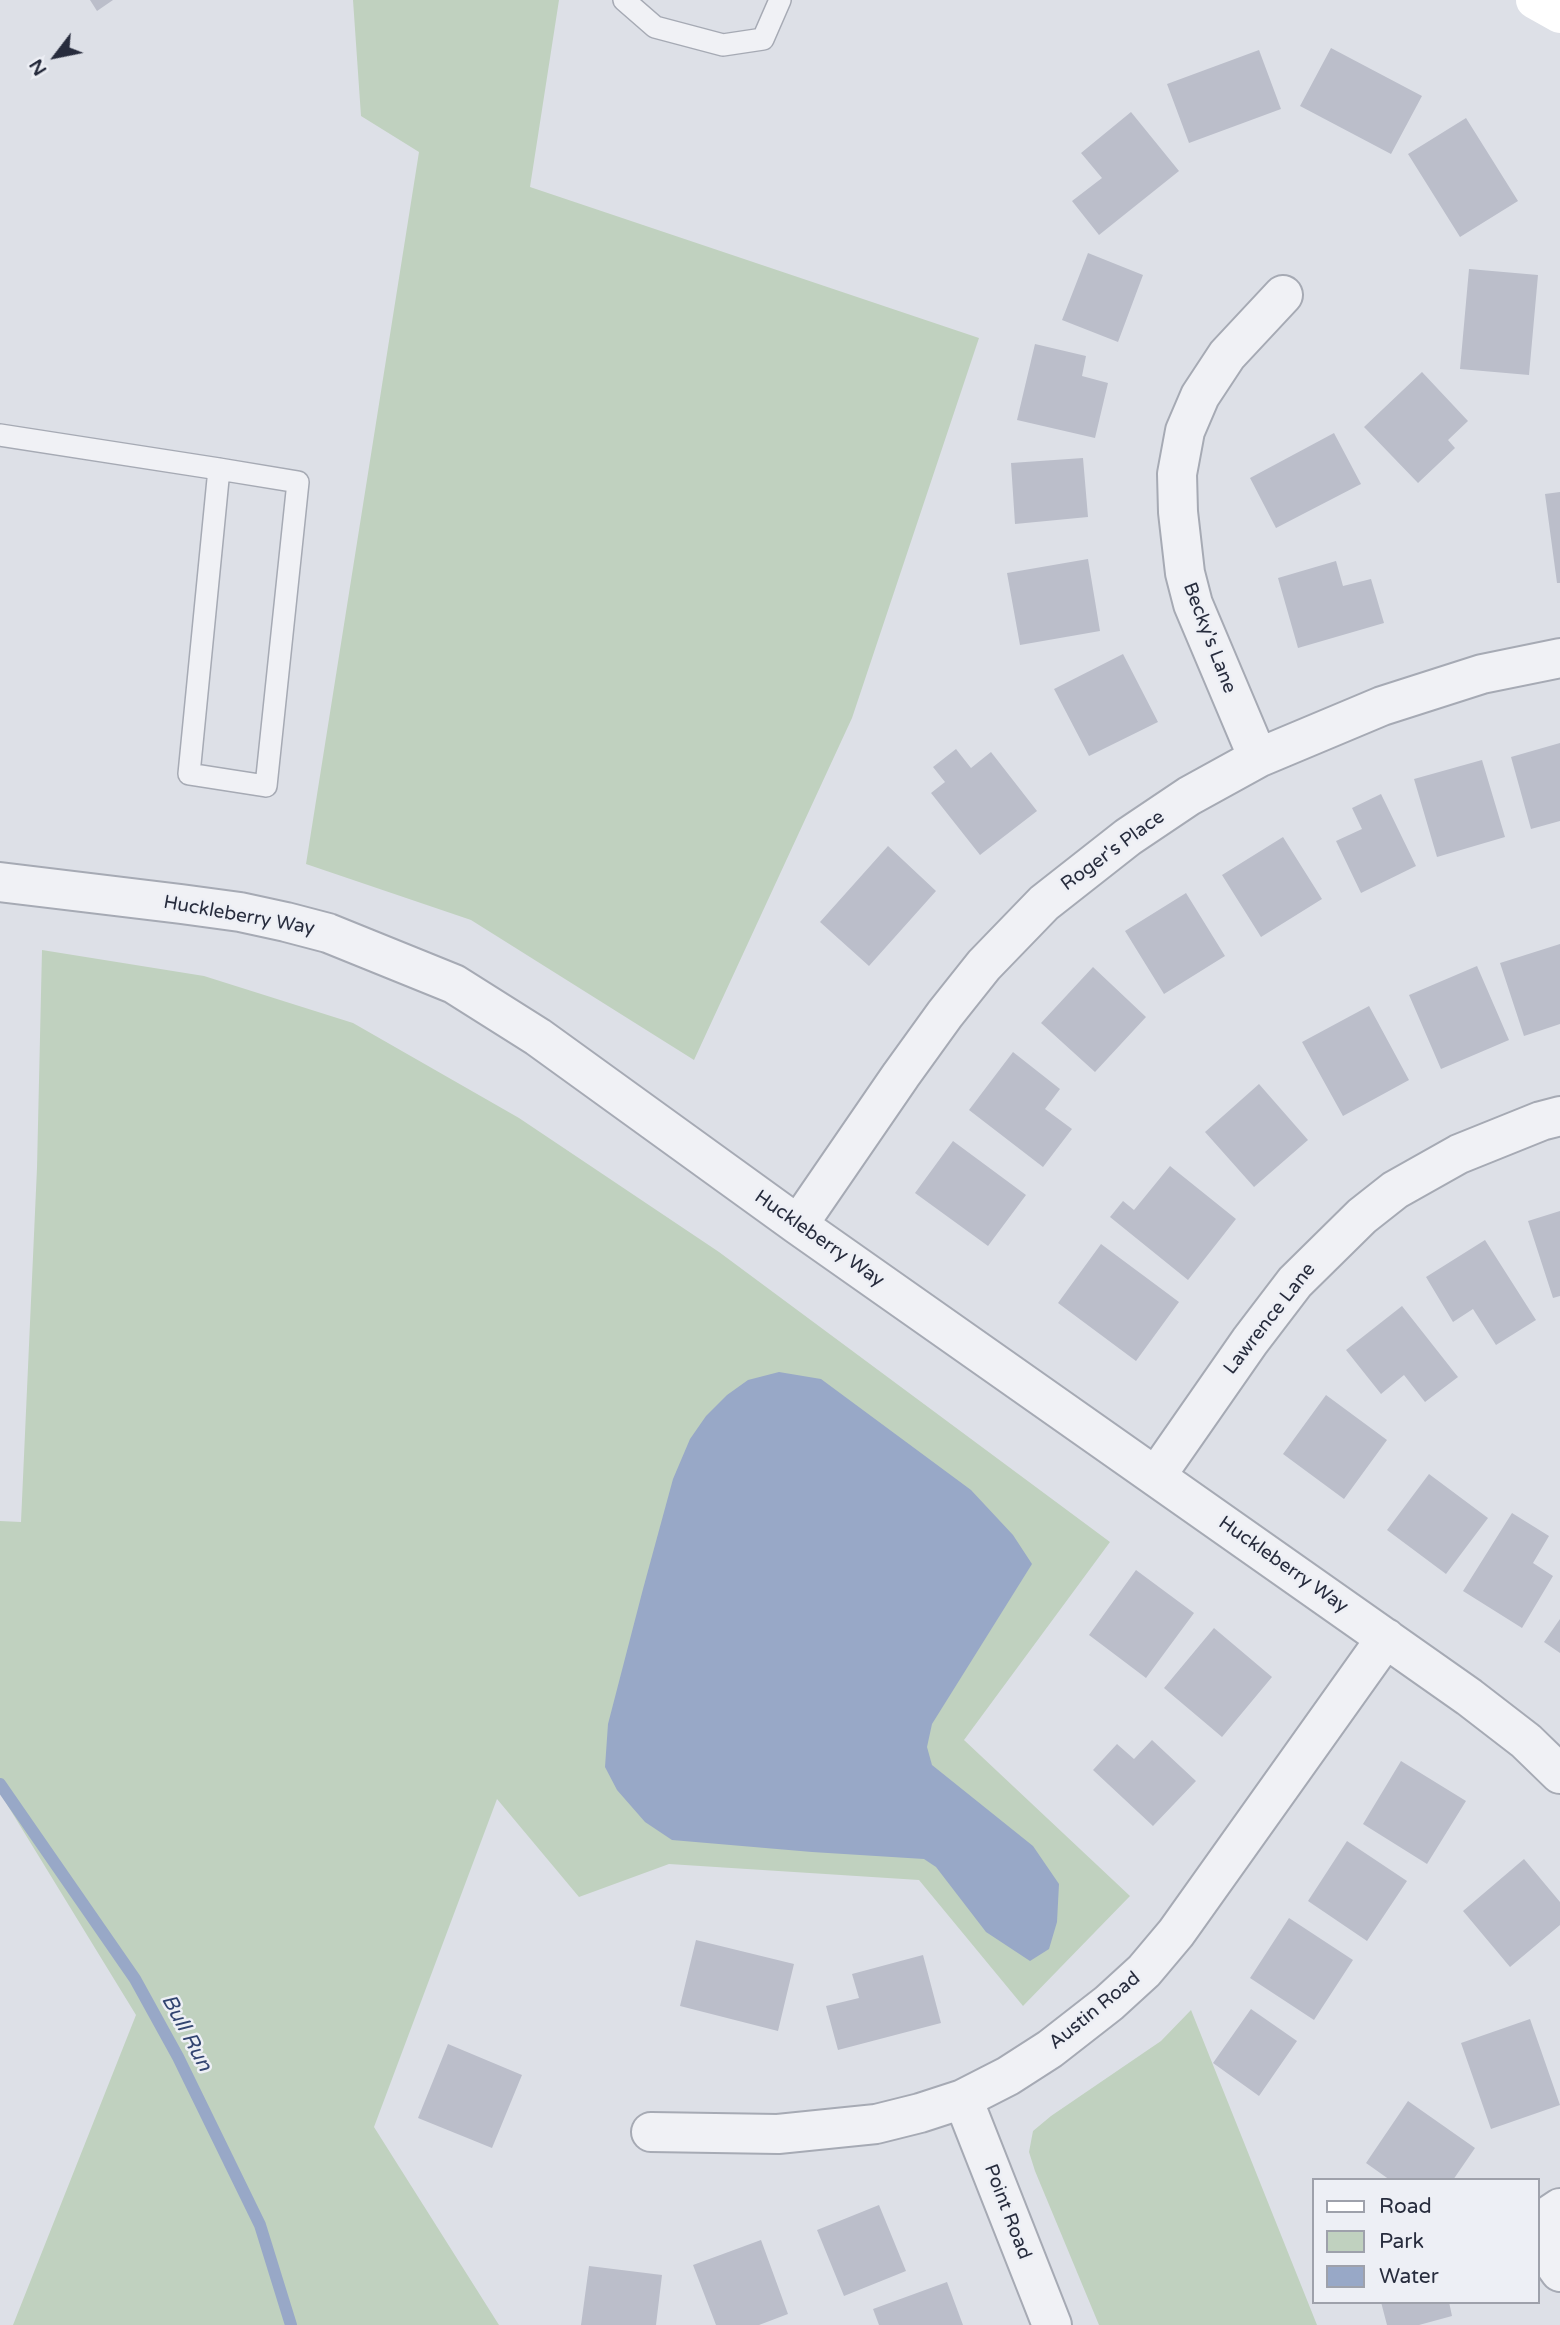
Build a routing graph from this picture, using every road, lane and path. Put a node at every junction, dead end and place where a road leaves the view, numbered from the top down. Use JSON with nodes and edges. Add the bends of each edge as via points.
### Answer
{"nodes":[{"id":1,"x":625,"y":0,"type":"edge"},
{"id":2,"x":780,"y":0,"type":"edge"},
{"id":3,"x":1535,"y":0,"type":"edge"},
{"id":4,"x":1560,"y":14,"type":"edge"},
{"id":5,"x":1283,"y":295,"type":"dead end"},
{"id":6,"x":0,"y":435,"type":"edge"},
{"id":7,"x":219,"y":469,"type":"junction"},
{"id":8,"x":1560,"y":658,"type":"edge"},
{"id":9,"x":1258,"y":758,"type":"junction"},
{"id":10,"x":0,"y":882,"type":"edge"},
{"id":11,"x":1560,"y":1116,"type":"edge"},
{"id":12,"x":798,"y":1225,"type":"junction"},
{"id":13,"x":1156,"y":1476,"type":"junction"},
{"id":14,"x":1386,"y":1638,"type":"junction"},
{"id":15,"x":1560,"y":1774,"type":"edge"},
{"id":16,"x":963,"y":2099,"type":"junction"},
{"id":17,"x":652,"y":2132,"type":"dead end"},
{"id":18,"x":1560,"y":2208,"type":"edge"},
{"id":19,"x":1560,"y":2272,"type":"edge"},
{"id":20,"x":1052,"y":2325,"type":"edge"}],
"edges":[{"from":1,"to":2,"type":"lane","via":[[655,27],[723,46],[763,39]]},
{"from":3,"to":4,"type":"main road"},
{"from":5,"to":9,"type":"street","name":"Becky's Lane","via":[[1227,355],[1200,396],[1185,431],[1177,474],[1192,604]]},
{"from":6,"to":7,"type":"lane"},
{"from":7,"to":7,"type":"lane","via":[[190,774],[266,786],[298,482]]},
{"from":8,"to":9,"type":"street","name":"Roger's Place","via":[[1430,690]]},
{"from":9,"to":12,"type":"street","name":"Roger's Place","via":[[1128,837],[1034,913],[945,1014]]},
{"from":10,"to":12,"type":"street","name":"Huckleberry Way","via":[[240,912],[328,933],[406,963],[454,984],[538,1037]]},
{"from":11,"to":13,"type":"street","name":"Lawrence Lane","via":[[1459,1154],[1395,1190],[1362,1216],[1296,1282]]},
{"from":12,"to":13,"type":"street","name":"Huckleberry Way"},
{"from":13,"to":14,"type":"street","name":"Huckleberry Way"},
{"from":14,"to":15,"type":"street","name":"Huckleberry Way","via":[[1507,1726]]},
{"from":14,"to":16,"type":"street","name":"Austin Road","via":[[1176,1933],[1144,1971],[1050,2049]]},
{"from":16,"to":17,"type":"street","name":"Austin Road","via":[[876,2124],[827,2130]]},
{"from":16,"to":20,"type":"street","name":"Point Road"},
{"from":18,"to":19,"type":"street","via":[[1550,2214],[1544,2236]]}]}
